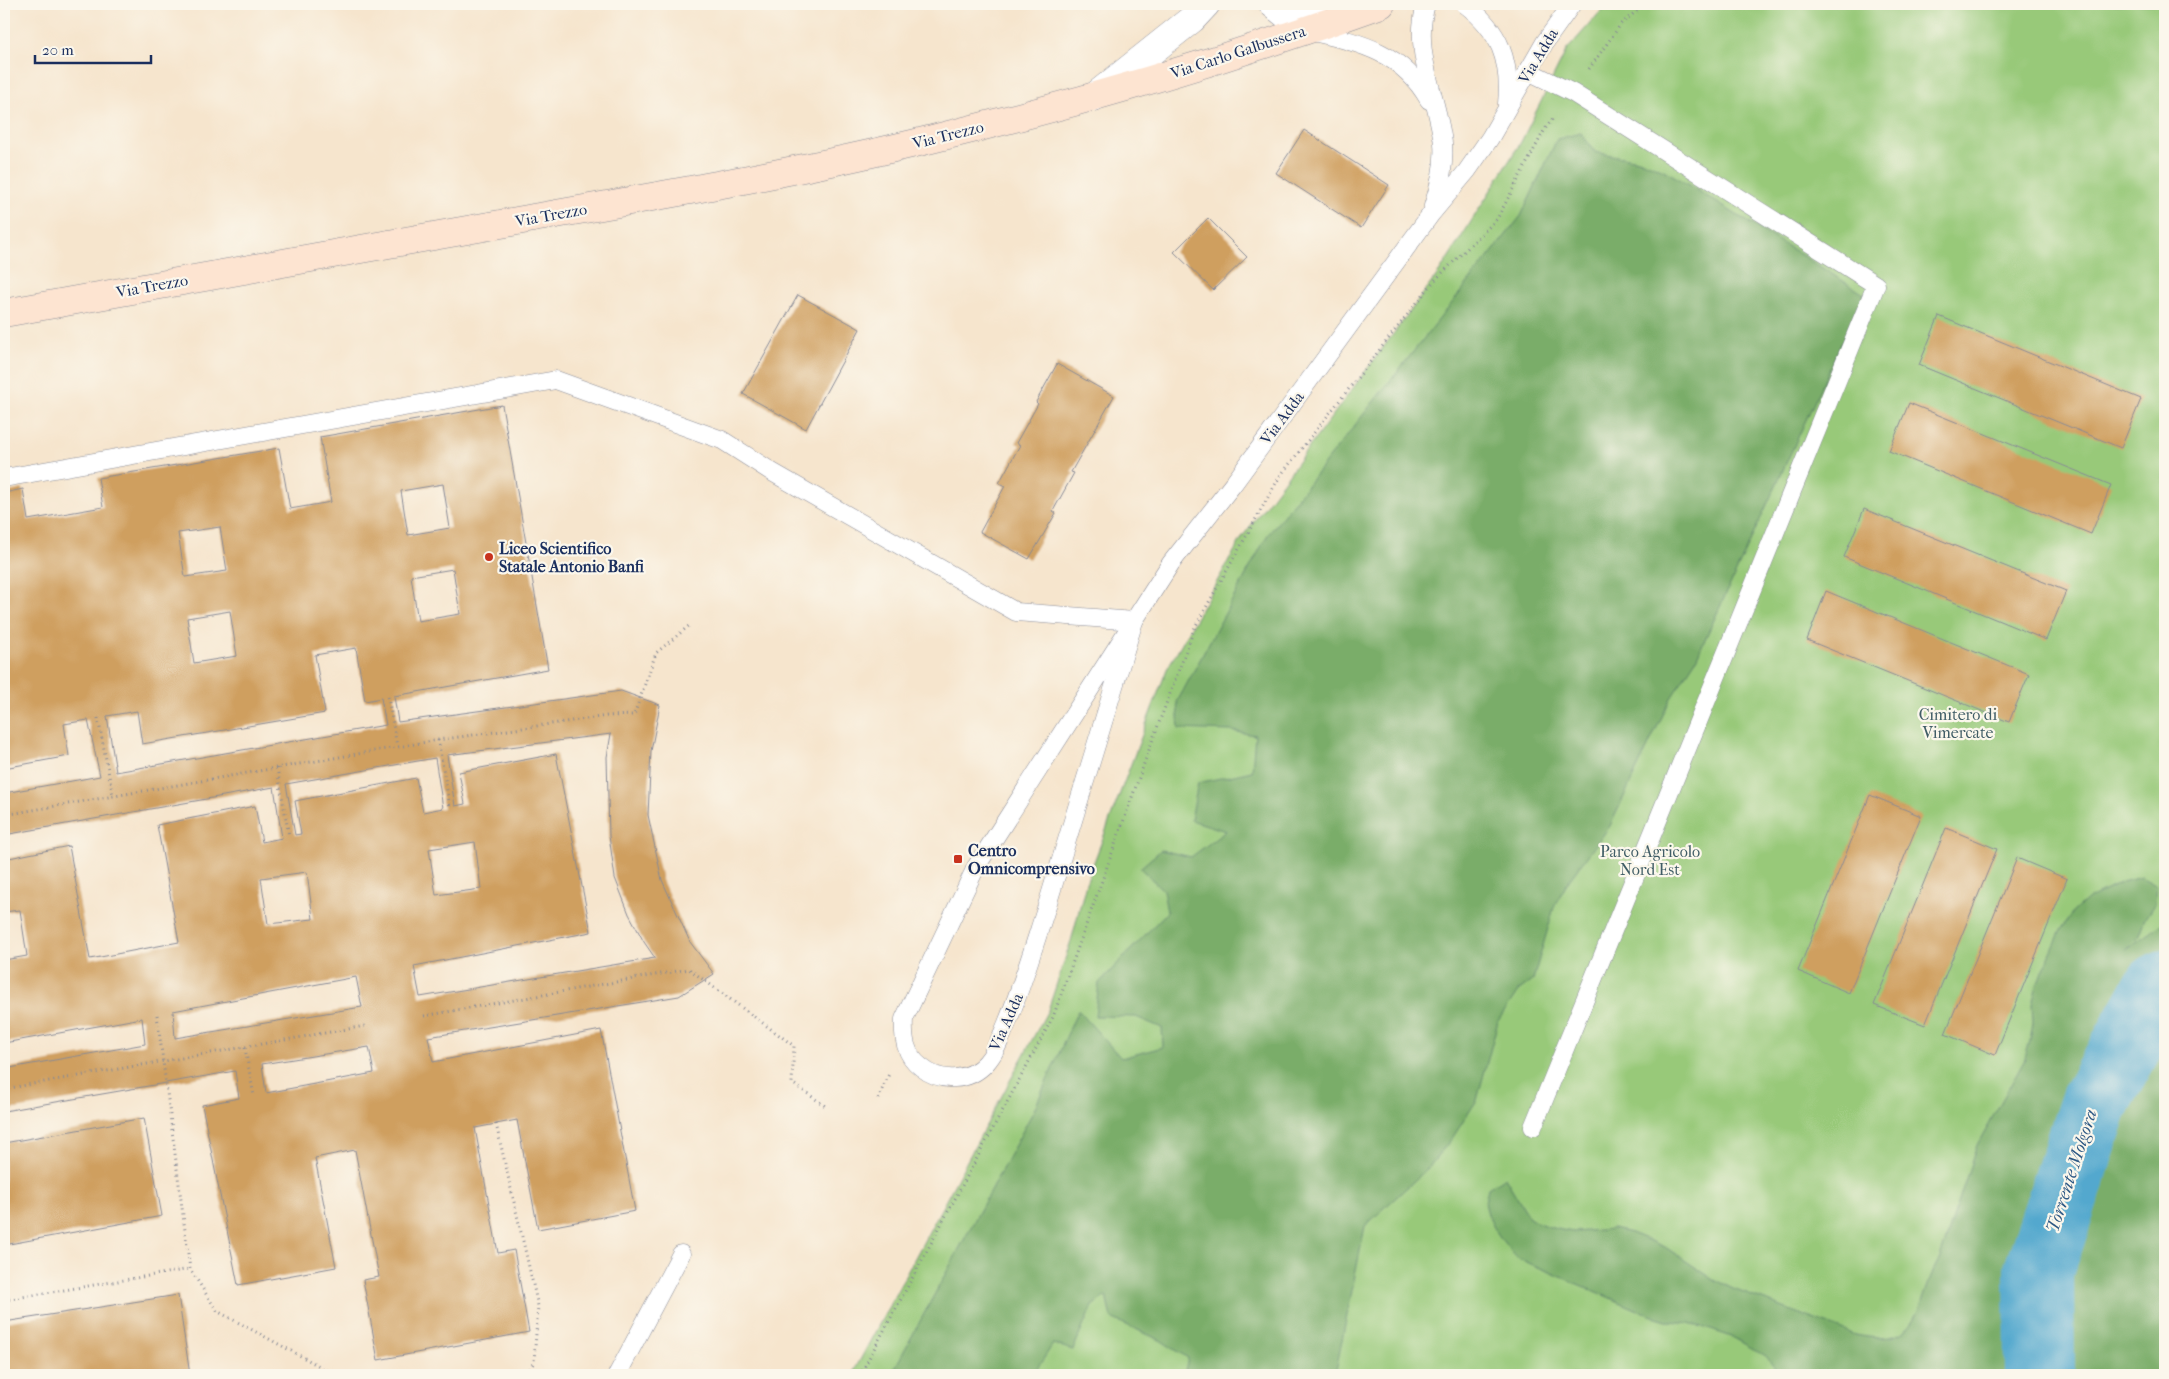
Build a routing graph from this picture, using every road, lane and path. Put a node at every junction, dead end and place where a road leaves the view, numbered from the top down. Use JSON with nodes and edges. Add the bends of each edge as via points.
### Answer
{"nodes":[{"id":1,"x":1206,"y":4,"type":"edge"},
{"id":2,"x":1272,"y":4,"type":"edge"},
{"id":3,"x":1313,"y":4,"type":"edge"},
{"id":4,"x":1381,"y":4,"type":"edge"},
{"id":5,"x":1426,"y":4,"type":"edge"},
{"id":6,"x":1465,"y":4,"type":"edge"},
{"id":7,"x":1572,"y":4,"type":"edge"},
{"id":8,"x":1645,"y":4,"type":"edge"},
{"id":9,"x":1305,"y":30,"type":"junction"},
{"id":10,"x":1528,"y":71,"type":"junction"},
{"id":11,"x":1573,"y":93,"type":"junction"},
{"id":12,"x":1093,"y":97,"type":"junction"},
{"id":13,"x":1507,"y":109,"type":"junction"},
{"id":14,"x":1440,"y":129,"type":"junction"},
{"id":15,"x":1431,"y":214,"type":"junction"},
{"id":16,"x":4,"y":313,"type":"edge"},
{"id":17,"x":4,"y":478,"type":"edge"},
{"id":18,"x":1134,"y":622,"type":"junction"},
{"id":19,"x":690,"y":625,"type":"dead end"},
{"id":20,"x":388,"y":697,"type":"dead end"},
{"id":21,"x":98,"y":718,"type":"dead end"},
{"id":22,"x":438,"y":740,"type":"junction"},
{"id":23,"x":396,"y":746,"type":"junction"},
{"id":24,"x":277,"y":768,"type":"junction"},
{"id":25,"x":113,"y":796,"type":"junction"},
{"id":26,"x":450,"y":807,"type":"dead end"},
{"id":27,"x":4,"y":815,"type":"edge"},
{"id":28,"x":289,"y":836,"type":"dead end"},
{"id":29,"x":157,"y":1015,"type":"dead end"},
{"id":30,"x":424,"y":1016,"type":"dead end"},
{"id":31,"x":365,"y":1026,"type":"dead end"},
{"id":32,"x":245,"y":1048,"type":"junction"},
{"id":33,"x":163,"y":1061,"type":"junction"},
{"id":34,"x":4,"y":1089,"type":"edge"},
{"id":35,"x":254,"y":1096,"type":"dead end"},
{"id":36,"x":827,"y":1107,"type":"dead end"},
{"id":37,"x":496,"y":1124,"type":"dead end"},
{"id":38,"x":1533,"y":1127,"type":"dead end"},
{"id":39,"x":681,"y":1254,"type":"dead end"},
{"id":40,"x":190,"y":1269,"type":"junction"},
{"id":41,"x":4,"y":1300,"type":"edge"},
{"id":42,"x":336,"y":1375,"type":"edge"},
{"id":43,"x":526,"y":1375,"type":"edge"},
{"id":44,"x":617,"y":1375,"type":"edge"},
{"id":45,"x":860,"y":1375,"type":"edge"}],
"edges":[{"from":1,"to":12,"type":"street","via":[[1192,19]]},
{"from":2,"to":9,"type":"street"},
{"from":3,"to":9,"type":"street"},
{"from":4,"to":9,"type":"street","name":"Via Carlo Galbussera"},
{"from":5,"to":14,"type":"lane","name":"Via Adda","via":[[1422,22],[1422,54]]},
{"from":6,"to":13,"type":"lane","name":"Via Adda","via":[[1486,23],[1504,56],[1509,83]]},
{"from":7,"to":10,"type":"lane","name":"Via Adda"},
{"from":8,"to":11,"type":"path","via":[[1621,24]]},
{"from":9,"to":12,"type":"street","name":"Via Carlo Galbussera"},
{"from":9,"to":14,"type":"lane","name":"Via Adda","via":[[1364,44],[1398,63],[1425,93]]},
{"from":10,"to":11,"type":"lane"},
{"from":10,"to":13,"type":"lane","name":"Via Adda"},
{"from":11,"to":38,"type":"lane","via":[[1876,284]]},
{"from":11,"to":45,"type":"path","via":[[1545,130],[1496,219],[1434,281],[1280,476],[1200,618],[1053,1017]]},
{"from":12,"to":16,"type":"street","name":"Via Trezzo","via":[[931,140],[712,187]]},
{"from":13,"to":15,"type":"lane","name":"Via Adda","via":[[1467,171]]},
{"from":14,"to":15,"type":"lane","name":"Via Adda","via":[[1443,168]]},
{"from":15,"to":18,"type":"lane","name":"Via Adda","via":[[1234,483],[1171,563]]},
{"from":17,"to":18,"type":"lane","via":[[556,380],[722,440],[1016,612]]},
{"from":18,"to":18,"type":"lane","name":"Via Adda","via":[[976,867],[908,1009],[904,1019],[905,1043],[915,1062],[928,1072],[946,1078],[971,1074],[995,1050],[1022,986]]},
{"from":19,"to":22,"type":"path","via":[[656,653],[634,715]]},
{"from":20,"to":23,"type":"path"},
{"from":21,"to":25,"type":"path"},
{"from":22,"to":23,"type":"path"},
{"from":22,"to":26,"type":"path"},
{"from":23,"to":24,"type":"path"},
{"from":24,"to":25,"type":"path"},
{"from":24,"to":28,"type":"path"},
{"from":25,"to":27,"type":"path"},
{"from":29,"to":33,"type":"path"},
{"from":30,"to":36,"type":"path","via":[[689,969],[794,1046],[792,1083]]},
{"from":31,"to":32,"type":"path"},
{"from":32,"to":33,"type":"path"},
{"from":32,"to":35,"type":"path"},
{"from":33,"to":34,"type":"path"},
{"from":33,"to":40,"type":"path"},
{"from":37,"to":43,"type":"path","via":[[538,1306],[534,1362]]},
{"from":39,"to":44,"type":"lane"},
{"from":40,"to":41,"type":"path"},
{"from":40,"to":42,"type":"path","via":[[216,1312]]}]}
